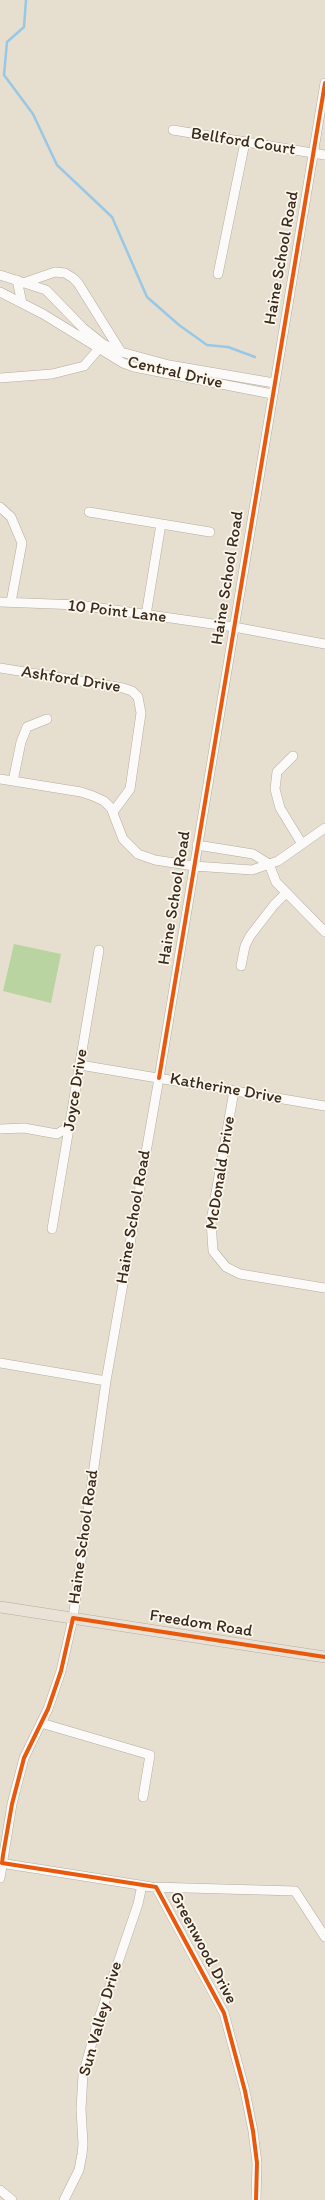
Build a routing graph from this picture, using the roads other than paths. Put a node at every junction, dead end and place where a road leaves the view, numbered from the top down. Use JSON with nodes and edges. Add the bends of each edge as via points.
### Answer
{"nodes":[{"id":1,"x":325,"y":83,"type":"edge"},
{"id":2,"x":173,"y":130,"type":"dead end"},
{"id":3,"x":244,"y":142,"type":"junction"},
{"id":4,"x":313,"y":153,"type":"junction"},
{"id":5,"x":325,"y":155,"type":"edge"},
{"id":6,"x":218,"y":274,"type":"dead end"},
{"id":7,"x":0,"y":275,"type":"edge"},
{"id":8,"x":21,"y":281,"type":"junction"},
{"id":9,"x":0,"y":292,"type":"edge"},
{"id":10,"x":22,"y":303,"type":"junction"},
{"id":11,"x":101,"y":346,"type":"junction"},
{"id":12,"x":121,"y":352,"type":"junction"},
{"id":13,"x":0,"y":378,"type":"edge"},
{"id":14,"x":274,"y":383,"type":"junction"},
{"id":15,"x":272,"y":394,"type":"junction"},
{"id":16,"x":0,"y":507,"type":"edge"},
{"id":17,"x":89,"y":512,"type":"dead end"},
{"id":18,"x":162,"y":524,"type":"junction"},
{"id":19,"x":210,"y":532,"type":"dead end"},
{"id":20,"x":0,"y":602,"type":"edge"},
{"id":21,"x":11,"y":602,"type":"junction"},
{"id":22,"x":146,"y":615,"type":"junction"},
{"id":23,"x":234,"y":628,"type":"junction"},
{"id":24,"x":325,"y":644,"type":"edge"},
{"id":25,"x":0,"y":668,"type":"edge"},
{"id":26,"x":48,"y":719,"type":"dead end"},
{"id":27,"x":293,"y":756,"type":"dead end"},
{"id":28,"x":0,"y":779,"type":"edge"},
{"id":29,"x":13,"y":781,"type":"junction"},
{"id":30,"x":112,"y":812,"type":"junction"},
{"id":31,"x":325,"y":828,"type":"edge"},
{"id":32,"x":197,"y":844,"type":"junction"},
{"id":33,"x":302,"y":844,"type":"junction"},
{"id":34,"x":269,"y":864,"type":"junction"},
{"id":35,"x":194,"y":866,"type":"junction"},
{"id":36,"x":286,"y":893,"type":"junction"},
{"id":37,"x":325,"y":932,"type":"edge"},
{"id":38,"x":99,"y":950,"type":"dead end"},
{"id":39,"x":241,"y":966,"type":"dead end"},
{"id":40,"x":80,"y":1065,"type":"junction"},
{"id":41,"x":159,"y":1078,"type":"junction"},
{"id":42,"x":234,"y":1091,"type":"junction"},
{"id":43,"x":325,"y":1106,"type":"edge"},
{"id":44,"x":70,"y":1126,"type":"junction"},
{"id":45,"x":0,"y":1129,"type":"edge"},
{"id":46,"x":52,"y":1229,"type":"dead end"},
{"id":47,"x":325,"y":1288,"type":"edge"},
{"id":48,"x":0,"y":1363,"type":"edge"},
{"id":49,"x":106,"y":1381,"type":"junction"},
{"id":50,"x":0,"y":1607,"type":"edge"},
{"id":51,"x":74,"y":1618,"type":"junction"},
{"id":52,"x":325,"y":1657,"type":"edge"},
{"id":53,"x":41,"y":1723,"type":"junction"},
{"id":54,"x":142,"y":1797,"type":"dead end"},
{"id":55,"x":1,"y":1863,"type":"edge"},
{"id":56,"x":0,"y":1878,"type":"edge"},
{"id":57,"x":142,"y":1885,"type":"junction"},
{"id":58,"x":156,"y":1887,"type":"junction"},
{"id":59,"x":325,"y":1937,"type":"edge"},
{"id":60,"x":0,"y":2190,"type":"edge"},
{"id":61,"x":12,"y":2200,"type":"edge"},
{"id":62,"x":64,"y":2200,"type":"edge"},
{"id":63,"x":256,"y":2200,"type":"edge"}],
"edges":[{"from":1,"to":4,"type":"street","name":"Haine School Road"},
{"from":2,"to":3,"type":"street","name":"Bellford Court"},
{"from":3,"to":4,"type":"street","name":"Bellford Court"},
{"from":3,"to":6,"type":"street"},
{"from":4,"to":5,"type":"street","name":"Bellford Court"},
{"from":4,"to":14,"type":"street","name":"Haine School Road"},
{"from":7,"to":8,"type":"street","name":"Central Drive"},
{"from":8,"to":10,"type":"street"},
{"from":8,"to":11,"type":"street","name":"Central Drive","via":[[46,290]]},
{"from":8,"to":12,"type":"street","name":"Central Drive","via":[[55,272],[65,273],[73,278]]},
{"from":9,"to":10,"type":"street","name":"Central Drive"},
{"from":10,"to":11,"type":"street","name":"Central Drive"},
{"from":11,"to":12,"type":"street","name":"Central Drive"},
{"from":11,"to":13,"type":"street","via":[[84,366],[52,374]]},
{"from":11,"to":15,"type":"street","name":"Central Drive","via":[[134,367]]},
{"from":12,"to":14,"type":"street","name":"Central Drive","via":[[169,365]]},
{"from":14,"to":15,"type":"street","name":"Haine School Road"},
{"from":15,"to":23,"type":"street","name":"Haine School Road"},
{"from":16,"to":21,"type":"street","via":[[11,517],[22,543]]},
{"from":17,"to":18,"type":"street"},
{"from":18,"to":19,"type":"street"},
{"from":18,"to":22,"type":"street"},
{"from":20,"to":21,"type":"street","name":"10 Point Lane"},
{"from":21,"to":22,"type":"street","name":"10 Point Lane","via":[[79,605]]},
{"from":22,"to":23,"type":"street","name":"10 Point Lane"},
{"from":23,"to":24,"type":"street","name":"10 Point Lane"},
{"from":23,"to":32,"type":"street","name":"Haine School Road"},
{"from":25,"to":30,"type":"street","name":"Ashford Drive","via":[[123,688],[132,691],[138,697],[141,713],[130,789]]},
{"from":26,"to":29,"type":"street","via":[[27,727],[21,742]]},
{"from":27,"to":33,"type":"street","via":[[277,772],[275,789],[280,808]]},
{"from":28,"to":29,"type":"street"},
{"from":29,"to":30,"type":"street","via":[[81,792],[104,801]]},
{"from":30,"to":35,"type":"street","via":[[123,839],[138,854],[155,860]]},
{"from":31,"to":33,"type":"street"},
{"from":32,"to":34,"type":"street","via":[[253,854]]},
{"from":32,"to":35,"type":"street","name":"Haine School Road"},
{"from":33,"to":34,"type":"street","via":[[278,861]]},
{"from":34,"to":35,"type":"street","via":[[252,870]]},
{"from":34,"to":36,"type":"street","via":[[276,882]]},
{"from":35,"to":41,"type":"street","name":"Haine School Road"},
{"from":36,"to":37,"type":"street"},
{"from":36,"to":39,"type":"street","via":[[250,936]]},
{"from":38,"to":40,"type":"street","name":"Joyce Drive"},
{"from":40,"to":41,"type":"street","name":"Katherine Drive"},
{"from":40,"to":44,"type":"street","name":"Joyce Drive"},
{"from":41,"to":42,"type":"street","name":"Katherine Drive"},
{"from":41,"to":49,"type":"street","name":"Haine School Road"},
{"from":42,"to":43,"type":"street","name":"Katherine Drive"},
{"from":42,"to":47,"type":"street","name":"McDonald Drive","via":[[211,1221],[213,1250],[226,1267],[240,1274]]},
{"from":44,"to":45,"type":"street","via":[[57,1134],[19,1127]]},
{"from":44,"to":46,"type":"street","name":"Joyce Drive"},
{"from":48,"to":49,"type":"street"},
{"from":49,"to":51,"type":"street","name":"Haine School Road"},
{"from":50,"to":51,"type":"main road","name":"Freedom Road"},
{"from":51,"to":52,"type":"main road","name":"Freedom Road"},
{"from":51,"to":53,"type":"street","name":"Haine School Road","via":[[61,1671]]},
{"from":53,"to":54,"type":"street","via":[[150,1754]]},
{"from":53,"to":55,"type":"street","name":"Haine School Road","via":[[24,1758]]},
{"from":55,"to":56,"type":"street","name":"Haine School Road"},
{"from":55,"to":57,"type":"street","name":"Greenwood Drive"},
{"from":57,"to":58,"type":"street","name":"Greenwood Drive"},
{"from":57,"to":62,"type":"street","name":"Sun Valley Drive","via":[[83,2075],[82,2154],[79,2170]]},
{"from":58,"to":59,"type":"street","name":"Greenwood Drive","via":[[295,1891]]},
{"from":58,"to":63,"type":"street","name":"Greenwood Drive","via":[[224,2013],[245,2091],[252,2131],[256,2163]]},
{"from":60,"to":61,"type":"street"}]}
